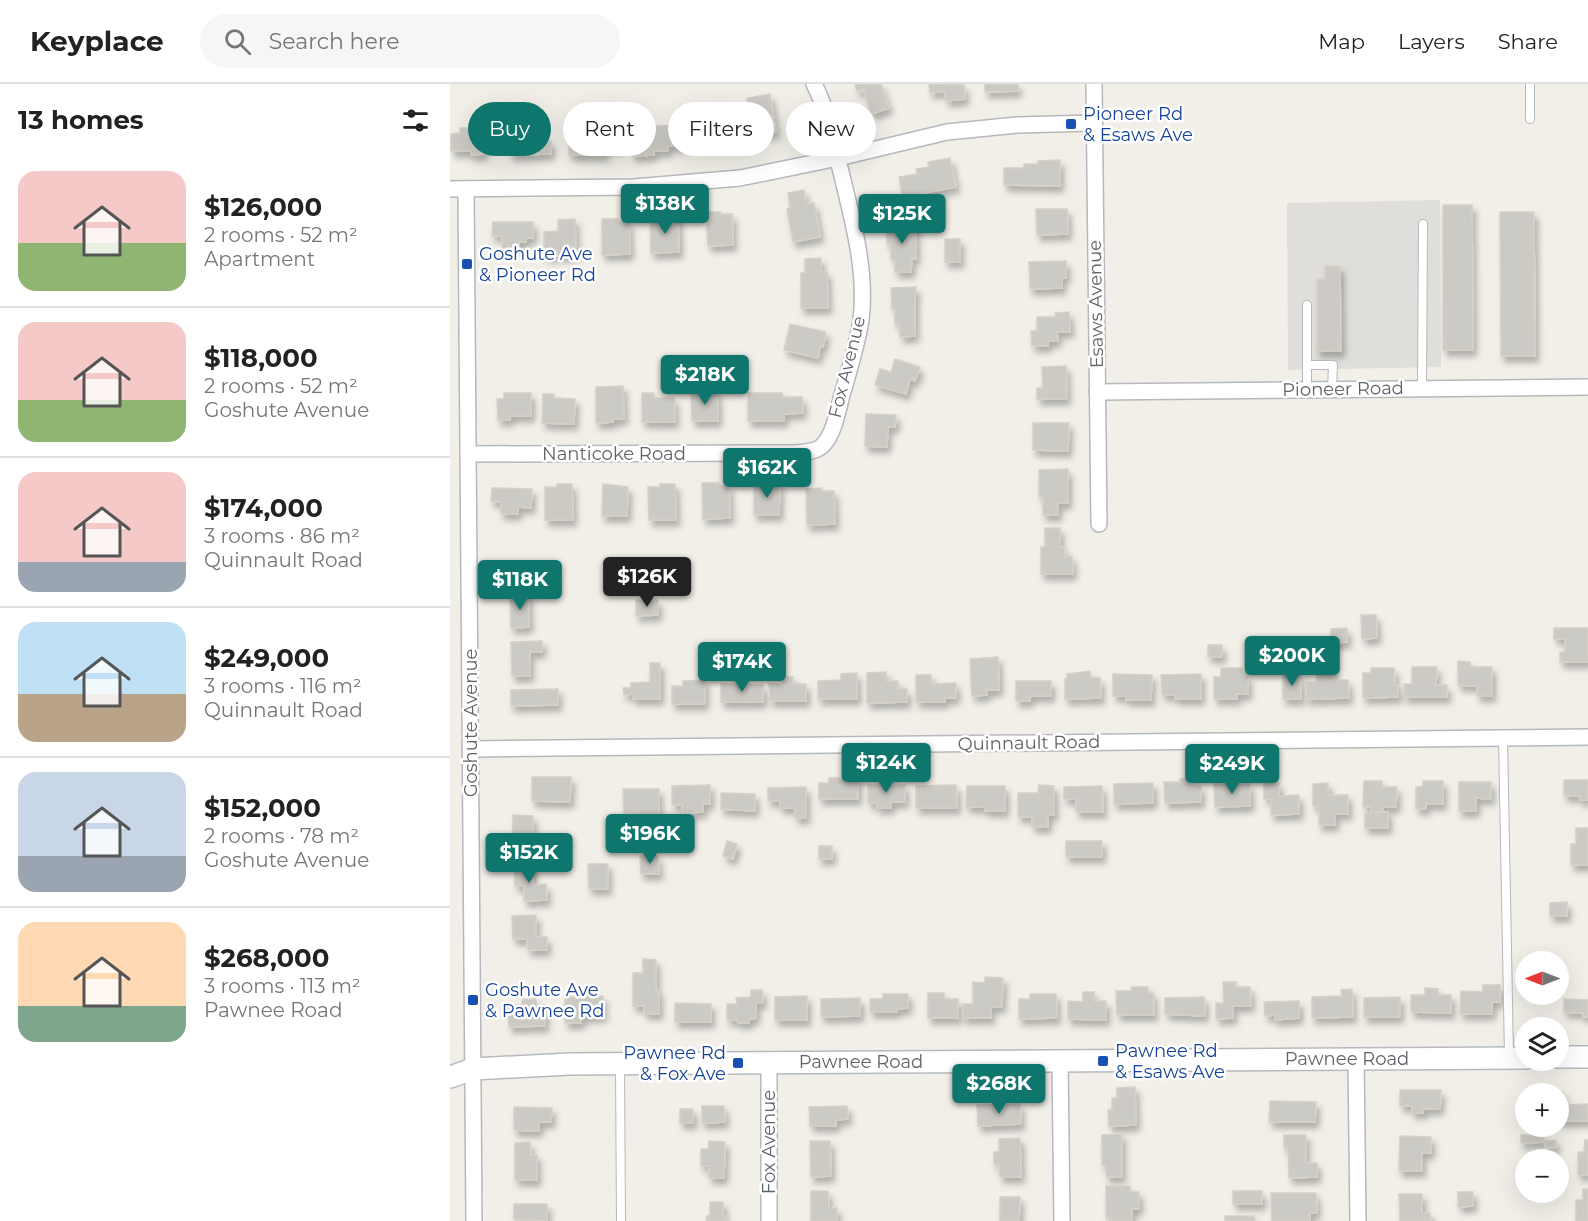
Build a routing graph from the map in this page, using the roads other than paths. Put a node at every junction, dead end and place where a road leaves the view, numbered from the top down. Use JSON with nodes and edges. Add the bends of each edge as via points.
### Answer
{"nodes":[{"id":1,"x":814,"y":84,"type":"edge"},
{"id":2,"x":1094,"y":84,"type":"edge"},
{"id":3,"x":1530,"y":84,"type":"edge"},
{"id":4,"x":1530,"y":119,"type":"dead end"},
{"id":5,"x":1093,"y":123,"type":"junction"},
{"id":6,"x":837,"y":158,"type":"junction"},
{"id":7,"x":450,"y":189,"type":"edge"},
{"id":8,"x":466,"y":189,"type":"junction"},
{"id":9,"x":1424,"y":224,"type":"dead end"},
{"id":10,"x":1307,"y":304,"type":"dead end"},
{"id":11,"x":1308,"y":365,"type":"junction"},
{"id":12,"x":1588,"y":387,"type":"edge"},
{"id":13,"x":1422,"y":388,"type":"junction"},
{"id":14,"x":1332,"y":389,"type":"junction"},
{"id":15,"x":1307,"y":390,"type":"junction"},
{"id":16,"x":1097,"y":392,"type":"junction"},
{"id":17,"x":796,"y":453,"type":"joint"},
{"id":18,"x":468,"y":454,"type":"junction"},
{"id":19,"x":1099,"y":524,"type":"dead end"},
{"id":20,"x":1588,"y":737,"type":"edge"},
{"id":21,"x":1503,"y":738,"type":"junction"},
{"id":22,"x":471,"y":749,"type":"junction"},
{"id":23,"x":1515,"y":1017,"type":"edge"},
{"id":24,"x":1588,"y":1057,"type":"edge"},
{"id":25,"x":1515,"y":1058,"type":"edge"},
{"id":26,"x":1569,"y":1058,"type":"edge"},
{"id":27,"x":1356,"y":1059,"type":"junction"},
{"id":28,"x":1060,"y":1061,"type":"junction"},
{"id":29,"x":769,"y":1063,"type":"junction"},
{"id":30,"x":620,"y":1064,"type":"junction"},
{"id":31,"x":473,"y":1069,"type":"junction"},
{"id":32,"x":450,"y":1077,"type":"edge"},
{"id":33,"x":474,"y":1221,"type":"edge"},
{"id":34,"x":621,"y":1221,"type":"edge"},
{"id":35,"x":769,"y":1221,"type":"edge"},
{"id":36,"x":1062,"y":1221,"type":"edge"},
{"id":37,"x":1358,"y":1221,"type":"edge"}],
"edges":[{"from":1,"to":6,"type":"street","name":"Fox Avenue"},
{"from":2,"to":5,"type":"street","name":"Esaws Avenue"},
{"from":3,"to":4,"type":"lane"},
{"from":5,"to":6,"type":"street","via":[[947,132]]},
{"from":5,"to":16,"type":"street","name":"Esaws Avenue"},
{"from":6,"to":8,"type":"street","via":[[740,178],[634,187]]},
{"from":6,"to":17,"type":"street","name":"Fox Avenue","via":[[859,257],[861,320],[830,434],[822,447]]},
{"from":7,"to":8,"type":"street"},
{"from":8,"to":18,"type":"street","name":"Goshute Avenue"},
{"from":9,"to":13,"type":"lane"},
{"from":10,"to":11,"type":"lane"},
{"from":11,"to":14,"type":"lane","via":[[1333,365]]},
{"from":11,"to":15,"type":"lane"},
{"from":12,"to":13,"type":"street","name":"Pioneer Road"},
{"from":13,"to":14,"type":"street","name":"Pioneer Road"},
{"from":14,"to":15,"type":"street","name":"Pioneer Road"},
{"from":15,"to":16,"type":"street","name":"Pioneer Road"},
{"from":16,"to":19,"type":"street","name":"Esaws Avenue"},
{"from":17,"to":18,"type":"street","name":"Nanticoke Road"},
{"from":18,"to":22,"type":"street","name":"Goshute Avenue"},
{"from":20,"to":21,"type":"street","name":"Quinnault Road"},
{"from":21,"to":22,"type":"street","name":"Quinnault Road"},
{"from":21,"to":23,"type":"lane"},
{"from":22,"to":31,"type":"street","name":"Goshute Avenue"},
{"from":24,"to":26,"type":"street"},
{"from":25,"to":27,"type":"street","name":"Pawnee Road"},
{"from":27,"to":28,"type":"street","name":"Pawnee Road"},
{"from":27,"to":37,"type":"street"},
{"from":28,"to":29,"type":"street","name":"Pawnee Road"},
{"from":28,"to":36,"type":"street"},
{"from":29,"to":30,"type":"street","name":"Pawnee Road"},
{"from":29,"to":35,"type":"street","name":"Fox Avenue"},
{"from":30,"to":31,"type":"street","name":"Pawnee Road"},
{"from":30,"to":34,"type":"lane"},
{"from":31,"to":32,"type":"street","name":"Pawnee Road"},
{"from":31,"to":33,"type":"street","name":"Goshute Avenue"}]}
